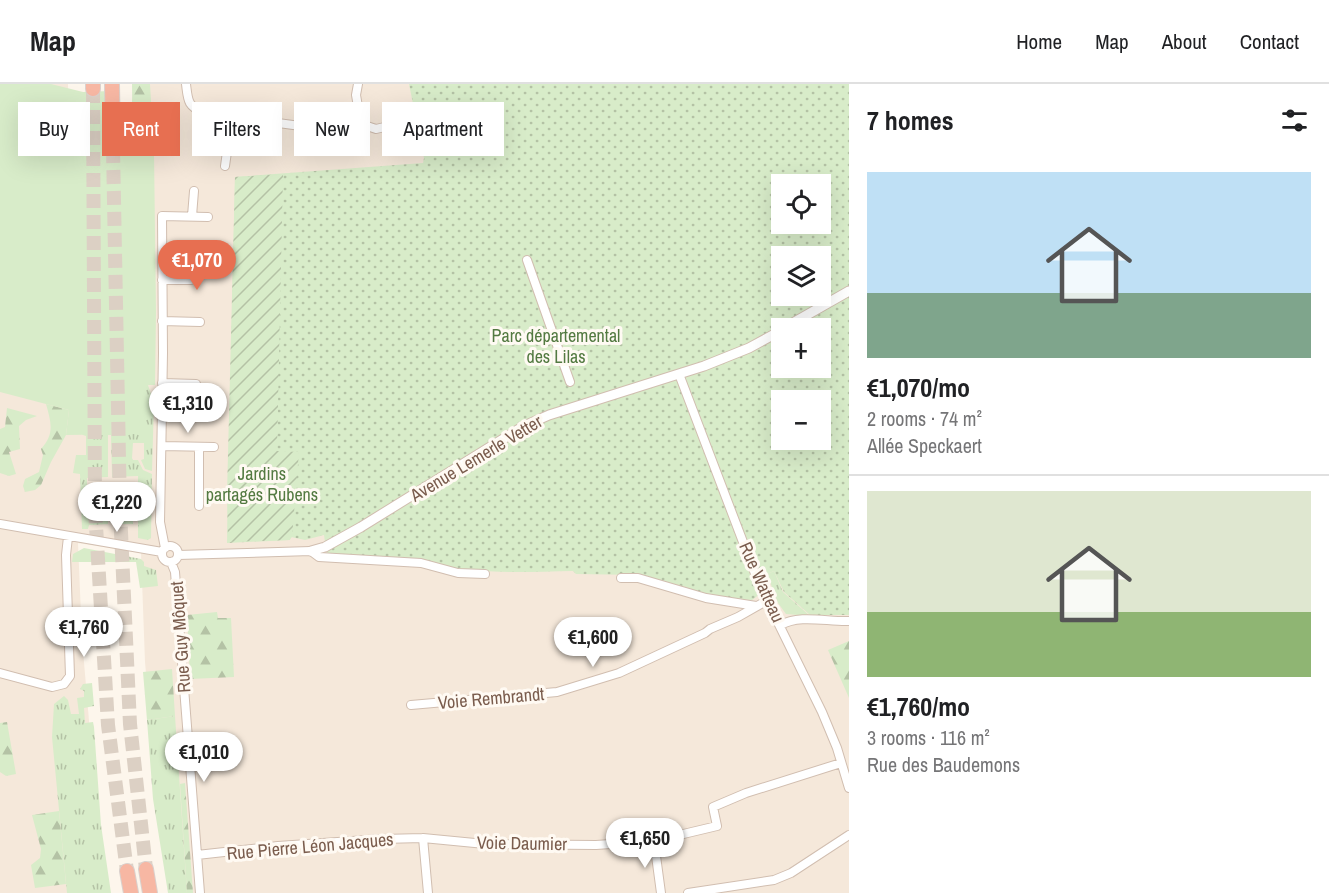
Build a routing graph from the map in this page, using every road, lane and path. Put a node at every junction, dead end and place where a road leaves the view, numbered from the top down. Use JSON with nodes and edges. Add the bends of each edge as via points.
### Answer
{"nodes":[{"id":1,"x":112,"y":84,"type":"edge"},
{"id":2,"x":186,"y":84,"type":"edge"},
{"id":3,"x":358,"y":84,"type":"edge"},
{"id":4,"x":112,"y":102,"type":"edge"},
{"id":5,"x":357,"y":102,"type":"edge"},
{"id":6,"x":192,"y":106,"type":"edge"},
{"id":7,"x":226,"y":156,"type":"edge"},
{"id":8,"x":225,"y":166,"type":"dead end"},
{"id":9,"x":194,"y":191,"type":"dead end"},
{"id":10,"x":192,"y":216,"type":"junction"},
{"id":11,"x":208,"y":217,"type":"dead end"},
{"id":12,"x":191,"y":259,"type":"dead end"},
{"id":13,"x":527,"y":260,"type":"dead end"},
{"id":14,"x":162,"y":280,"type":"junction"},
{"id":15,"x":849,"y":291,"type":"edge"},
{"id":16,"x":802,"y":318,"type":"edge"},
{"id":17,"x":162,"y":321,"type":"junction"},
{"id":18,"x":200,"y":322,"type":"dead end"},
{"id":19,"x":771,"y":336,"type":"edge"},
{"id":20,"x":679,"y":374,"type":"junction"},
{"id":21,"x":570,"y":382,"type":"dead end"},
{"id":22,"x":162,"y":384,"type":"junction"},
{"id":23,"x":196,"y":384,"type":"dead end"},
{"id":24,"x":162,"y":446,"type":"junction"},
{"id":25,"x":199,"y":447,"type":"junction"},
{"id":26,"x":214,"y":447,"type":"dead end"},
{"id":27,"x":199,"y":506,"type":"dead end"},
{"id":28,"x":0,"y":524,"type":"edge"},
{"id":29,"x":68,"y":537,"type":"junction"},
{"id":30,"x":164,"y":550,"type":"junction"},
{"id":31,"x":311,"y":552,"type":"junction"},
{"id":32,"x":178,"y":555,"type":"junction"},
{"id":33,"x":171,"y":562,"type":"junction"},
{"id":34,"x":485,"y":574,"type":"dead end"},
{"id":35,"x":621,"y":578,"type":"dead end"},
{"id":36,"x":766,"y":601,"type":"junction"},
{"id":37,"x":756,"y":606,"type":"junction"},
{"id":38,"x":849,"y":621,"type":"edge"},
{"id":39,"x":781,"y":625,"type":"junction"},
{"id":40,"x":0,"y":673,"type":"edge"},
{"id":41,"x":411,"y":705,"type":"dead end"},
{"id":42,"x":841,"y":763,"type":"junction"},
{"id":43,"x":849,"y":788,"type":"edge"},
{"id":44,"x":849,"y":835,"type":"edge"},
{"id":45,"x":423,"y":838,"type":"junction"},
{"id":46,"x":654,"y":841,"type":"junction"},
{"id":47,"x":197,"y":855,"type":"junction"},
{"id":48,"x":146,"y":869,"type":"tunnel mouth"},
{"id":49,"x":127,"y":871,"type":"tunnel mouth"},
{"id":50,"x":131,"y":893,"type":"edge"},
{"id":51,"x":150,"y":893,"type":"edge"},
{"id":52,"x":200,"y":893,"type":"edge"},
{"id":53,"x":428,"y":893,"type":"edge"},
{"id":54,"x":661,"y":893,"type":"edge"},
{"id":55,"x":688,"y":893,"type":"edge"}],
"edges":[{"from":1,"to":4,"type":"highway"},
{"from":2,"to":6,"type":"street"},
{"from":3,"to":5,"type":"street"},
{"from":7,"to":8,"type":"street"},
{"from":9,"to":10,"type":"street"},
{"from":10,"to":11,"type":"street"},
{"from":10,"to":14,"type":"street","via":[[162,216]]},
{"from":12,"to":14,"type":"street","via":[[191,280]]},
{"from":13,"to":21,"type":"street"},
{"from":14,"to":17,"type":"street"},
{"from":15,"to":16,"type":"street","name":"Avenue Lemerle Vetter"},
{"from":17,"to":18,"type":"street"},
{"from":17,"to":22,"type":"street"},
{"from":19,"to":20,"type":"street","name":"Avenue Lemerle Vetter"},
{"from":20,"to":31,"type":"street","name":"Avenue Lemerle Vetter","via":[[524,426],[361,527]]},
{"from":20,"to":36,"type":"street","name":"Rue Watteau"},
{"from":22,"to":23,"type":"street"},
{"from":22,"to":24,"type":"street"},
{"from":24,"to":25,"type":"street"},
{"from":24,"to":30,"type":"street","via":[[160,522]]},
{"from":25,"to":26,"type":"street"},
{"from":25,"to":27,"type":"street"},
{"from":28,"to":29,"type":"street"},
{"from":29,"to":30,"type":"street"},
{"from":29,"to":40,"type":"street","via":[[70,676],[64,684],[52,687]]},
{"from":30,"to":32,"type":"street","via":[[173,547]]},
{"from":30,"to":33,"type":"street","via":[[164,560]]},
{"from":31,"to":32,"type":"street"},
{"from":31,"to":34,"type":"street","via":[[319,557],[421,563],[458,573]]},
{"from":32,"to":33,"type":"street"},
{"from":33,"to":47,"type":"street","name":"Rue Guy Môquet","via":[[176,572]]},
{"from":35,"to":37,"type":"street","via":[[638,578],[706,598]]},
{"from":36,"to":37,"type":"street","name":"Voie Rembrandt"},
{"from":36,"to":39,"type":"street","name":"Rue Watteau"},
{"from":37,"to":41,"type":"street","name":"Voie Rembrandt","via":[[619,673],[557,692]]},
{"from":38,"to":39,"type":"street","via":[[797,620]]},
{"from":39,"to":42,"type":"street","name":"Rue Watteau"},
{"from":42,"to":43,"type":"street","name":"Rue Watteau"},
{"from":42,"to":46,"type":"street","name":"Voie Daumier","via":[[713,807],[717,826]]},
{"from":44,"to":55,"type":"street","via":[[774,880]]},
{"from":45,"to":46,"type":"street","name":"Voie Daumier","via":[[485,844]]},
{"from":45,"to":47,"type":"street","name":"Rue Pierre Léon Jacques"},
{"from":45,"to":53,"type":"street"},
{"from":46,"to":54,"type":"street"},
{"from":47,"to":52,"type":"street","name":"Rue Guy Môquet"},
{"from":48,"to":51,"type":"highway"},
{"from":49,"to":50,"type":"highway"}]}
